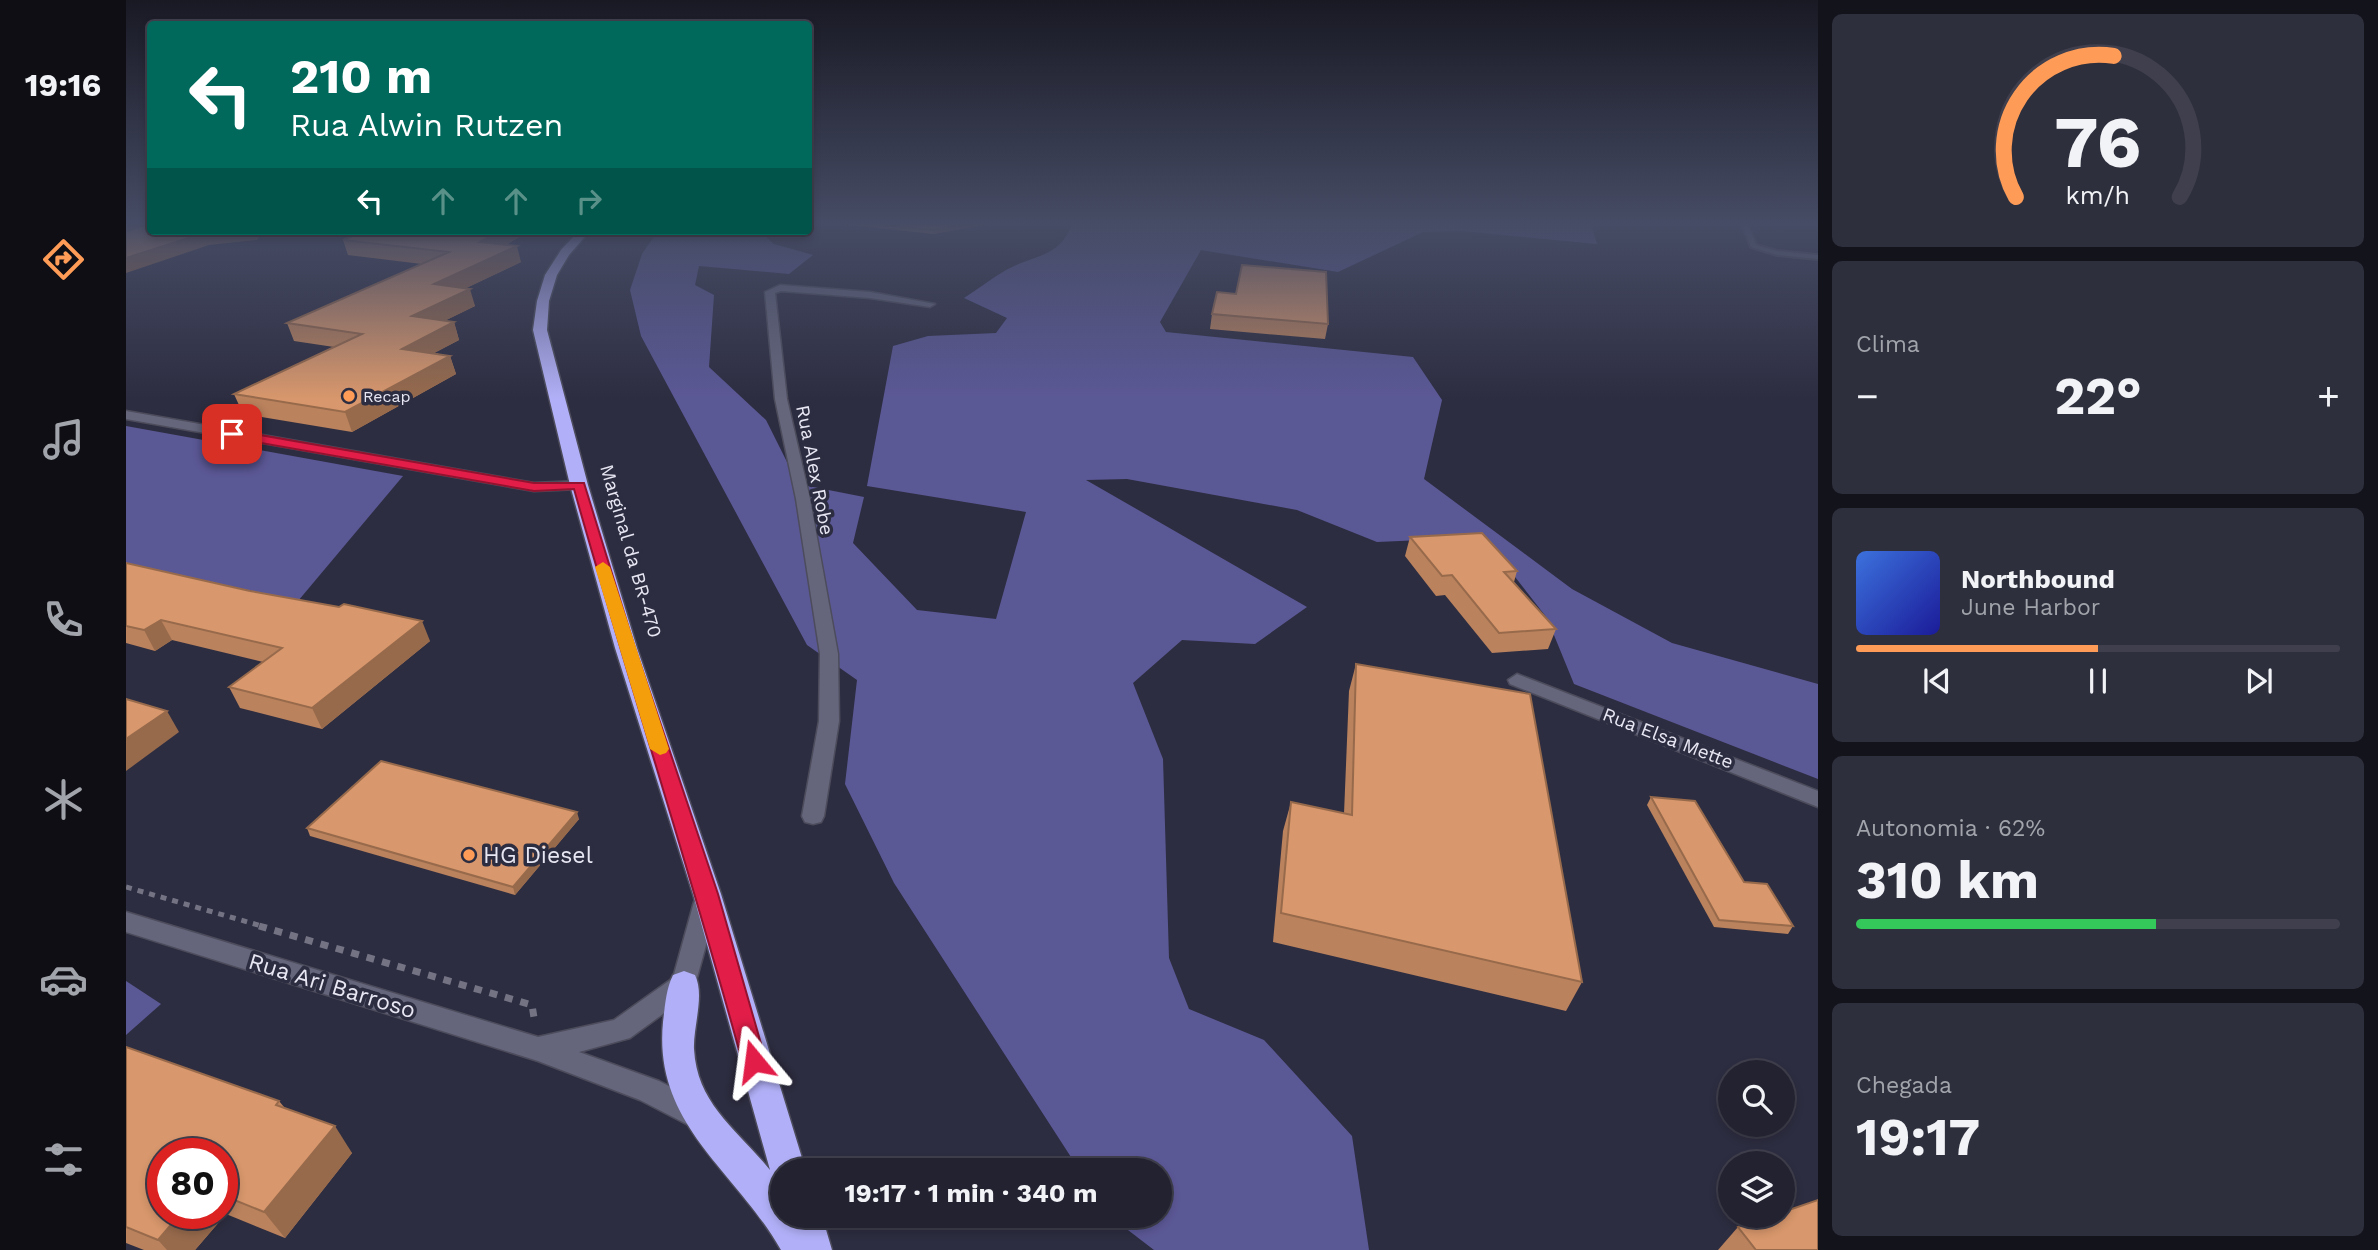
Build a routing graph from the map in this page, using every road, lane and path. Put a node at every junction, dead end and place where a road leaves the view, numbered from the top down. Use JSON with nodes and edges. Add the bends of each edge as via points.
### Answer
{"nodes":[{"id":1,"x":549,"y":282,"type":"edge"},
{"id":2,"x":930,"y":304,"type":"dead end"},
{"id":3,"x":126,"y":415,"type":"edge"},
{"id":4,"x":579,"y":485,"type":"junction"},
{"id":5,"x":1517,"y":680,"type":"dead end"},
{"id":6,"x":1818,"y":799,"type":"edge"},
{"id":7,"x":813,"y":816,"type":"dead end"},
{"id":8,"x":126,"y":887,"type":"edge"},
{"id":9,"x":707,"y":894,"type":"junction"},
{"id":10,"x":126,"y":922,"type":"edge"},
{"id":11,"x":684,"y":984,"type":"junction"},
{"id":12,"x":538,"y":1049,"type":"junction"},
{"id":13,"x":699,"y":1116,"type":"junction"},
{"id":14,"x":784,"y":1158,"type":"edge"},
{"id":15,"x":807,"y":1228,"type":"edge"},
{"id":16,"x":801,"y":1250,"type":"edge"},
{"id":17,"x":813,"y":1250,"type":"edge"}],
"edges":[{"from":1,"to":4,"type":"highway","name":"Marginal da BR-470","via":[[539,306],[540,330]]},
{"from":2,"to":7,"type":"street","name":"Rua Alex Robe","via":[[780,288],[770,292],[781,399],[829,654],[829,721]]},
{"from":3,"to":4,"type":"street","via":[[534,487]]},
{"from":4,"to":9,"type":"highway","name":"Marginal da BR-470","via":[[626,648]]},
{"from":5,"to":6,"type":"street","name":"Rua Elsa Mette"},
{"from":8,"to":12,"type":"path","via":[[533,1005]]},
{"from":9,"to":11,"type":"street"},
{"from":9,"to":14,"type":"highway","name":"Marginal da BR-470"},
{"from":10,"to":12,"type":"street","name":"Rua Ari Barroso"},
{"from":11,"to":12,"type":"street","via":[[621,1030]]},
{"from":11,"to":13,"type":"highway","via":[[676,1029],[681,1077]]},
{"from":12,"to":13,"type":"street","name":"Rua Ari Barroso","via":[[649,1090]]},
{"from":13,"to":16,"type":"highway","via":[[747,1170]]},
{"from":15,"to":17,"type":"highway"}]}
